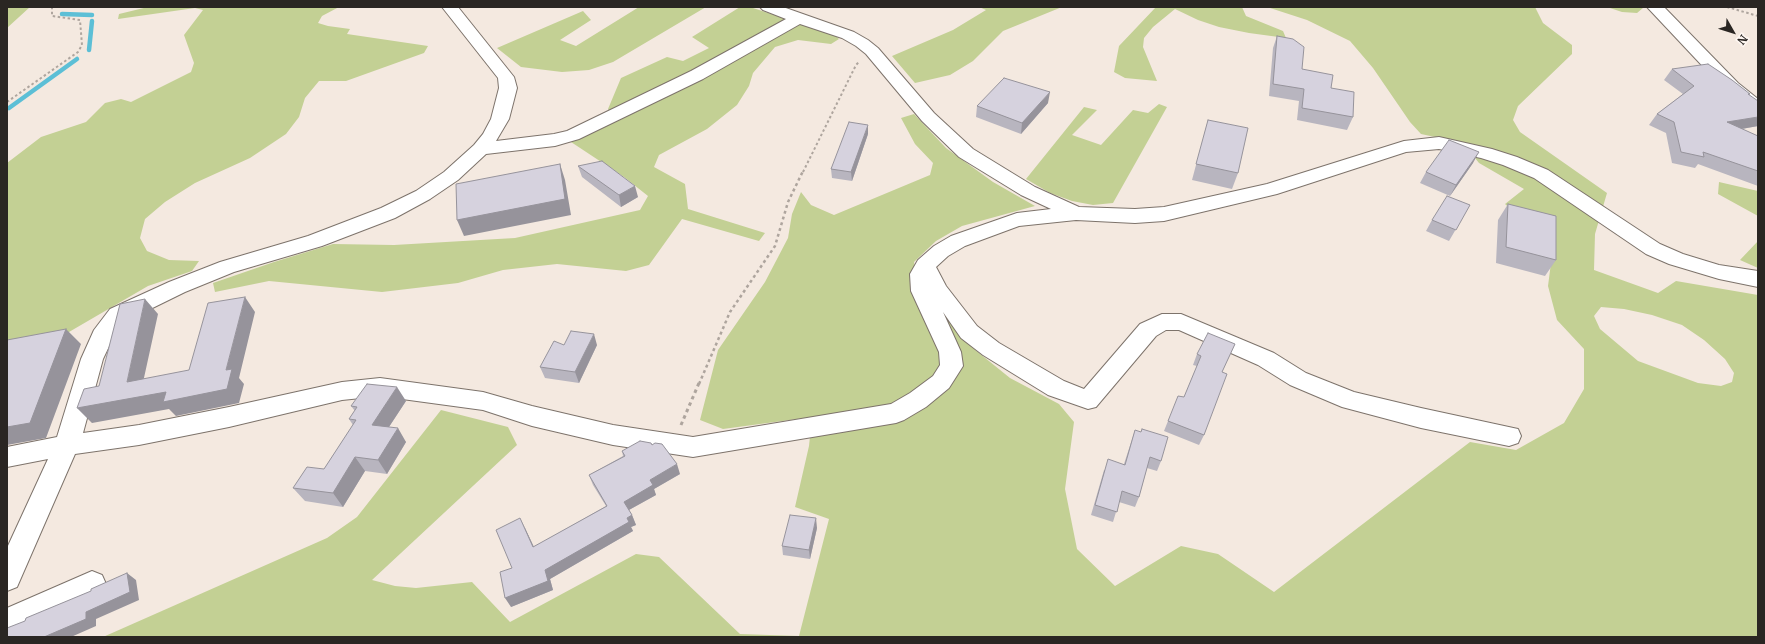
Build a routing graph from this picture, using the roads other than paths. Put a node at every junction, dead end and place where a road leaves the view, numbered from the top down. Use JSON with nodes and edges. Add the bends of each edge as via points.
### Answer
{"nodes":[{"id":1,"x":450,"y":7,"type":"edge"},
{"id":2,"x":768,"y":7,"type":"edge"},
{"id":3,"x":1655,"y":7,"type":"edge"},
{"id":4,"x":800,"y":18,"type":"junction"},
{"id":5,"x":1758,"y":106,"type":"edge"},
{"id":6,"x":481,"y":149,"type":"junction"},
{"id":7,"x":1076,"y":213,"type":"junction"},
{"id":8,"x":925,"y":265,"type":"junction"},
{"id":9,"x":1758,"y":279,"type":"edge"},
{"id":10,"x":1509,"y":436,"type":"dead end"},
{"id":11,"x":67,"y":445,"type":"junction"},
{"id":12,"x":7,"y":457,"type":"edge"},
{"id":13,"x":7,"y":578,"type":"edge"},
{"id":14,"x":92,"y":584,"type":"dead end"},
{"id":15,"x":7,"y":622,"type":"edge"}],
"edges":[{"from":1,"to":6,"type":"street","via":[[506,77],[508,88],[500,119]]},
{"from":2,"to":4,"type":"street"},
{"from":3,"to":5,"type":"street","via":[[1732,87]]},
{"from":4,"to":6,"type":"street","via":[[697,75],[573,135],[554,140]]},
{"from":4,"to":7,"type":"street","via":[[848,35],[872,51],[928,117],[966,153],[1028,191]]},
{"from":6,"to":11,"type":"street","via":[[451,176],[423,195],[388,213],[315,241],[227,267],[118,315],[102,336],[92,359]]},
{"from":7,"to":8,"type":"street","via":[[1016,220],[958,242],[941,251]]},
{"from":7,"to":9,"type":"street","via":[[1100,216],[1164,214],[1270,190],[1404,147],[1439,143],[1484,153],[1541,174],[1653,249],[1676,259],[1719,272]]},
{"from":8,"to":10,"type":"street","via":[[938,290],[969,332],[991,349],[1056,388],[1088,400],[1148,330],[1162,322],[1180,322],[1266,359],[1298,379],[1350,400]]},
{"from":8,"to":11,"type":"street","via":[[921,274],[922,291],[950,352],[952,366],[941,382],[896,413],[693,447],[614,435],[532,416],[483,401],[380,387],[342,391],[139,435]]},
{"from":11,"to":12,"type":"street"},
{"from":11,"to":13,"type":"street"},
{"from":14,"to":15,"type":"street"}]}
